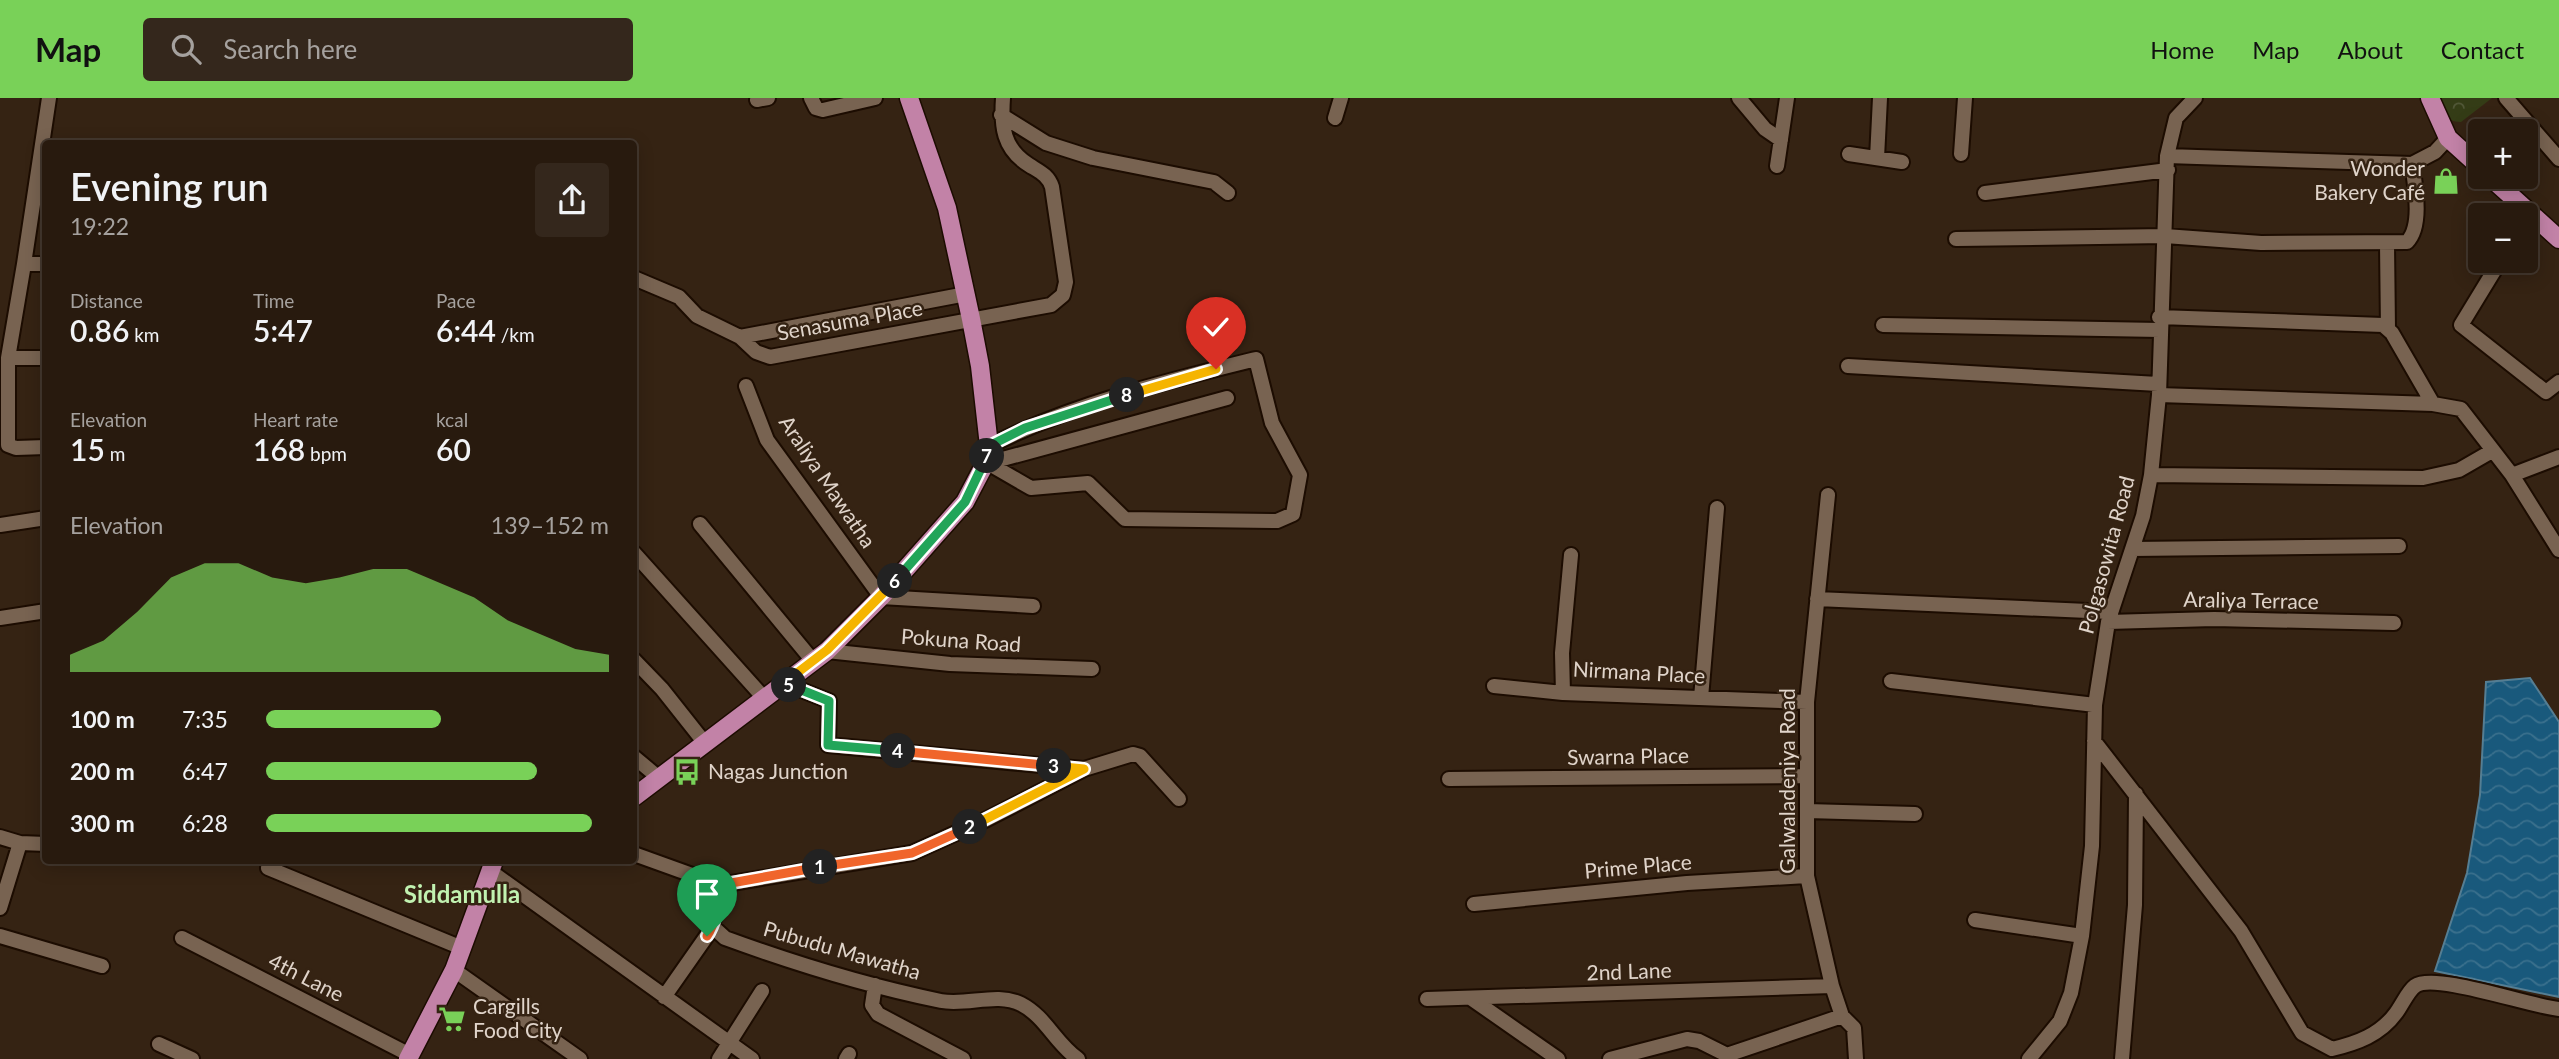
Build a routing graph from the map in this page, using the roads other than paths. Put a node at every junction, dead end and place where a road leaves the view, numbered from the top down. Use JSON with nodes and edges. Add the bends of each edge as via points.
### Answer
{"nodes":[{"id":1,"x":49,"y":98,"type":"edge"},
{"id":2,"x":811,"y":98,"type":"edge"},
{"id":3,"x":875,"y":98,"type":"edge"},
{"id":4,"x":909,"y":98,"type":"edge"},
{"id":5,"x":1003,"y":98,"type":"edge"},
{"id":6,"x":1341,"y":98,"type":"edge"},
{"id":7,"x":1739,"y":98,"type":"edge"},
{"id":8,"x":1787,"y":98,"type":"edge"},
{"id":9,"x":1880,"y":98,"type":"edge"},
{"id":10,"x":1965,"y":98,"type":"edge"},
{"id":11,"x":2195,"y":98,"type":"edge"},
{"id":12,"x":2430,"y":98,"type":"edge"},
{"id":13,"x":2506,"y":98,"type":"edge"},
{"id":14,"x":1002,"y":115,"type":"junction"},
{"id":15,"x":1335,"y":118,"type":"dead end"},
{"id":16,"x":2448,"y":138,"type":"junction"},
{"id":17,"x":45,"y":140,"type":"edge"},
{"id":18,"x":1781,"y":140,"type":"junction"},
{"id":19,"x":1961,"y":153,"type":"dead end"},
{"id":20,"x":1849,"y":154,"type":"dead end"},
{"id":21,"x":2468,"y":156,"type":"edge"},
{"id":22,"x":1877,"y":158,"type":"junction"},
{"id":23,"x":2559,"y":159,"type":"edge"},
{"id":24,"x":1902,"y":162,"type":"dead end"},
{"id":25,"x":2168,"y":163,"type":"junction"},
{"id":26,"x":2412,"y":164,"type":"junction"},
{"id":27,"x":1777,"y":166,"type":"dead end"},
{"id":28,"x":41,"y":174,"type":"edge"},
{"id":29,"x":2501,"y":189,"type":"edge"},
{"id":30,"x":1228,"y":193,"type":"dead end"},
{"id":31,"x":1985,"y":193,"type":"dead end"},
{"id":32,"x":2515,"y":203,"type":"edge"},
{"id":33,"x":2538,"y":224,"type":"edge"},
{"id":34,"x":2165,"y":236,"type":"junction"},
{"id":35,"x":1956,"y":239,"type":"dead end"},
{"id":36,"x":2559,"y":239,"type":"edge"},
{"id":37,"x":2387,"y":244,"type":"junction"},
{"id":38,"x":24,"y":264,"type":"junction"},
{"id":39,"x":42,"y":264,"type":"edge"},
{"id":40,"x":2493,"y":273,"type":"edge"},
{"id":41,"x":637,"y":279,"type":"edge"},
{"id":42,"x":965,"y":293,"type":"junction"},
{"id":43,"x":971,"y":319,"type":"junction"},
{"id":44,"x":2160,"y":323,"type":"junction"},
{"id":45,"x":1883,"y":325,"type":"dead end"},
{"id":46,"x":2388,"y":329,"type":"junction"},
{"id":47,"x":740,"y":337,"type":"junction"},
{"id":48,"x":8,"y":358,"type":"junction"},
{"id":49,"x":42,"y":358,"type":"edge"},
{"id":50,"x":1848,"y":366,"type":"dead end"},
{"id":51,"x":2559,"y":382,"type":"edge"},
{"id":52,"x":747,"y":386,"type":"dead end"},
{"id":53,"x":2159,"y":389,"type":"junction"},
{"id":54,"x":1227,"y":398,"type":"dead end"},
{"id":55,"x":2432,"y":404,"type":"junction"},
{"id":56,"x":42,"y":447,"type":"edge"},
{"id":57,"x":2492,"y":451,"type":"junction"},
{"id":58,"x":988,"y":457,"type":"junction"},
{"id":59,"x":2559,"y":457,"type":"edge"},
{"id":60,"x":2151,"y":475,"type":"junction"},
{"id":61,"x":2512,"y":475,"type":"junction"},
{"id":62,"x":1828,"y":495,"type":"dead end"},
{"id":63,"x":1717,"y":508,"type":"dead end"},
{"id":64,"x":42,"y":519,"type":"edge"},
{"id":65,"x":700,"y":524,"type":"dead end"},
{"id":66,"x":0,"y":525,"type":"edge"},
{"id":67,"x":2399,"y":546,"type":"dead end"},
{"id":68,"x":2132,"y":549,"type":"junction"},
{"id":69,"x":2559,"y":550,"type":"edge"},
{"id":70,"x":1571,"y":555,"type":"dead end"},
{"id":71,"x":637,"y":556,"type":"edge"},
{"id":72,"x":881,"y":597,"type":"junction"},
{"id":73,"x":1817,"y":599,"type":"junction"},
{"id":74,"x":1033,"y":606,"type":"dead end"},
{"id":75,"x":42,"y":612,"type":"edge"},
{"id":76,"x":2109,"y":617,"type":"junction"},
{"id":77,"x":0,"y":618,"type":"edge"},
{"id":78,"x":2394,"y":623,"type":"dead end"},
{"id":79,"x":820,"y":656,"type":"junction"},
{"id":80,"x":637,"y":663,"type":"edge"},
{"id":81,"x":1092,"y":669,"type":"dead end"},
{"id":82,"x":1891,"y":681,"type":"dead end"},
{"id":83,"x":784,"y":683,"type":"junction"},
{"id":84,"x":1494,"y":686,"type":"dead end"},
{"id":85,"x":1563,"y":693,"type":"junction"},
{"id":86,"x":1701,"y":698,"type":"junction"},
{"id":87,"x":765,"y":699,"type":"junction"},
{"id":88,"x":1807,"y":702,"type":"junction"},
{"id":89,"x":2095,"y":705,"type":"junction"},
{"id":90,"x":704,"y":741,"type":"junction"},
{"id":91,"x":2094,"y":741,"type":"junction"},
{"id":92,"x":637,"y":760,"type":"edge"},
{"id":93,"x":1084,"y":769,"type":"junction"},
{"id":94,"x":1807,"y":776,"type":"junction"},
{"id":95,"x":659,"y":778,"type":"junction"},
{"id":96,"x":1449,"y":779,"type":"dead end"},
{"id":97,"x":2136,"y":794,"type":"junction"},
{"id":98,"x":637,"y":795,"type":"edge"},
{"id":99,"x":1179,"y":799,"type":"dead end"},
{"id":100,"x":1807,"y":811,"type":"junction"},
{"id":101,"x":1915,"y":814,"type":"dead end"},
{"id":102,"x":0,"y":837,"type":"edge"},
{"id":103,"x":20,"y":843,"type":"junction"},
{"id":104,"x":42,"y":844,"type":"edge"},
{"id":105,"x":637,"y":855,"type":"edge"},
{"id":106,"x":492,"y":866,"type":"edge"},
{"id":107,"x":268,"y":868,"type":"dead end"},
{"id":108,"x":1807,"y":876,"type":"junction"},
{"id":109,"x":720,"y":885,"type":"junction"},
{"id":110,"x":1474,"y":904,"type":"dead end"},
{"id":111,"x":0,"y":908,"type":"edge"},
{"id":112,"x":1975,"y":920,"type":"dead end"},
{"id":113,"x":713,"y":927,"type":"junction"},
{"id":114,"x":0,"y":936,"type":"edge"},
{"id":115,"x":2081,"y":936,"type":"junction"},
{"id":116,"x":182,"y":938,"type":"dead end"},
{"id":117,"x":462,"y":948,"type":"junction"},
{"id":118,"x":102,"y":966,"type":"dead end"},
{"id":119,"x":454,"y":970,"type":"junction"},
{"id":120,"x":875,"y":985,"type":"junction"},
{"id":121,"x":1832,"y":986,"type":"junction"},
{"id":122,"x":762,"y":992,"type":"dead end"},
{"id":123,"x":664,"y":997,"type":"junction"},
{"id":124,"x":1427,"y":999,"type":"dead end"},
{"id":125,"x":1472,"y":999,"type":"junction"},
{"id":126,"x":2559,"y":1009,"type":"edge"},
{"id":127,"x":1842,"y":1016,"type":"junction"},
{"id":128,"x":731,"y":1043,"type":"junction"},
{"id":129,"x":159,"y":1044,"type":"dead end"},
{"id":130,"x":409,"y":1057,"type":"edge"},
{"id":131,"x":192,"y":1059,"type":"edge"},
{"id":132,"x":580,"y":1059,"type":"edge"},
{"id":133,"x":719,"y":1059,"type":"edge"},
{"id":134,"x":752,"y":1059,"type":"edge"},
{"id":135,"x":963,"y":1059,"type":"edge"},
{"id":136,"x":1078,"y":1059,"type":"edge"},
{"id":137,"x":1558,"y":1059,"type":"edge"},
{"id":138,"x":1610,"y":1059,"type":"edge"},
{"id":139,"x":1856,"y":1059,"type":"edge"},
{"id":140,"x":2029,"y":1059,"type":"edge"},
{"id":141,"x":2122,"y":1059,"type":"edge"}],
"edges":[{"from":1,"to":17,"type":"street"},
{"from":2,"to":3,"type":"street","via":[[816,108],[823,110]]},
{"from":4,"to":42,"type":"main road","via":[[947,208]]},
{"from":5,"to":14,"type":"street","name":"Senasuma Place"},
{"from":6,"to":15,"type":"street"},
{"from":7,"to":18,"type":"street","via":[[1765,129]]},
{"from":8,"to":18,"type":"street"},
{"from":9,"to":22,"type":"street"},
{"from":10,"to":19,"type":"street"},
{"from":11,"to":25,"type":"street","name":"Polgasowita Road","via":[[2176,118]]},
{"from":12,"to":16,"type":"main road"},
{"from":13,"to":23,"type":"street"},
{"from":14,"to":30,"type":"street","via":[[1046,143],[1093,158],[1214,182]]},
{"from":14,"to":43,"type":"street","name":"Senasuma Place","via":[[1006,143],[1050,181],[1066,282],[1063,295],[1051,305]]},
{"from":16,"to":21,"type":"main road"},
{"from":16,"to":26,"type":"street","via":[[2435,152]]},
{"from":18,"to":27,"type":"street"},
{"from":20,"to":22,"type":"street"},
{"from":22,"to":24,"type":"street"},
{"from":25,"to":26,"type":"street"},
{"from":25,"to":31,"type":"street"},
{"from":25,"to":34,"type":"street","name":"Polgasowita Road"},
{"from":26,"to":37,"type":"street","via":[[2413,236],[2407,242]]},
{"from":28,"to":38,"type":"street"},
{"from":29,"to":32,"type":"main road"},
{"from":33,"to":36,"type":"main road"},
{"from":34,"to":35,"type":"street"},
{"from":34,"to":37,"type":"street","via":[[2261,243]]},
{"from":34,"to":44,"type":"street","name":"Polgasowita Road"},
{"from":37,"to":46,"type":"street"},
{"from":38,"to":39,"type":"street"},
{"from":38,"to":48,"type":"street"},
{"from":40,"to":51,"type":"street","via":[[2462,325],[2546,392]]},
{"from":41,"to":47,"type":"street","name":"Senasuma Place","via":[[679,298],[697,316]]},
{"from":42,"to":43,"type":"main road"},
{"from":42,"to":47,"type":"street"},
{"from":43,"to":47,"type":"street","name":"Senasuma Place","via":[[780,356],[756,352]]},
{"from":43,"to":58,"type":"main road"},
{"from":44,"to":45,"type":"street"},
{"from":44,"to":46,"type":"street","via":[[2364,322]]},
{"from":44,"to":53,"type":"street","name":"Polgasowita Road"},
{"from":46,"to":55,"type":"street"},
{"from":48,"to":49,"type":"street"},
{"from":48,"to":56,"type":"street","via":[[8,445]]},
{"from":50,"to":53,"type":"street"},
{"from":52,"to":72,"type":"street","name":"Araliya Mawatha","via":[[767,440]]},
{"from":53,"to":55,"type":"street"},
{"from":53,"to":60,"type":"street","name":"Polgasowita Road"},
{"from":54,"to":58,"type":"street"},
{"from":55,"to":57,"type":"street","via":[[2461,409]]},
{"from":57,"to":60,"type":"street","via":[[2459,470],[2423,478]]},
{"from":57,"to":61,"type":"street"},
{"from":58,"to":58,"type":"street","via":[[1025,428],[1256,359],[1272,423],[1300,475],[1293,514],[1277,521],[1125,519],[1088,483],[1031,488]]},
{"from":58,"to":72,"type":"main road","via":[[965,502]]},
{"from":59,"to":61,"type":"street"},
{"from":60,"to":68,"type":"street","name":"Polgasowita Road"},
{"from":61,"to":69,"type":"street"},
{"from":62,"to":73,"type":"street","name":"Galwaladeniya Road"},
{"from":63,"to":86,"type":"street"},
{"from":64,"to":66,"type":"street"},
{"from":65,"to":79,"type":"street"},
{"from":67,"to":68,"type":"street"},
{"from":68,"to":76,"type":"street","name":"Polgasowita Road"},
{"from":70,"to":85,"type":"street","name":"Nirmana Place"},
{"from":71,"to":87,"type":"street"},
{"from":72,"to":74,"type":"street"},
{"from":72,"to":79,"type":"main road"},
{"from":73,"to":76,"type":"street","name":"Araliya Terrace"},
{"from":73,"to":88,"type":"street","name":"Galwaladeniya Road"},
{"from":75,"to":77,"type":"street"},
{"from":76,"to":78,"type":"street","name":"Araliya Terrace"},
{"from":76,"to":89,"type":"street","name":"Polgasowita Road"},
{"from":79,"to":81,"type":"street","name":"Pokuna Road"},
{"from":79,"to":83,"type":"main road"},
{"from":80,"to":90,"type":"street"},
{"from":82,"to":89,"type":"street"},
{"from":83,"to":87,"type":"main road"},
{"from":83,"to":93,"type":"street","via":[[829,701],[828,745]]},
{"from":84,"to":85,"type":"street"},
{"from":85,"to":86,"type":"street","name":"Nirmana Place"},
{"from":86,"to":88,"type":"street","name":"Nirmana Place"},
{"from":87,"to":90,"type":"main road"},
{"from":88,"to":94,"type":"street","name":"Galwaladeniya Road"},
{"from":89,"to":91,"type":"street","name":"Polgasowita Road"},
{"from":90,"to":95,"type":"main road"},
{"from":91,"to":97,"type":"street"},
{"from":91,"to":115,"type":"street","name":"Polgasowita Road","via":[[2092,846]]},
{"from":92,"to":95,"type":"street"},
{"from":93,"to":99,"type":"street","via":[[1133,754]]},
{"from":93,"to":109,"type":"street","via":[[912,853]]},
{"from":94,"to":96,"type":"street","name":"Swarna Place"},
{"from":94,"to":100,"type":"street","name":"Galwaladeniya Road"},
{"from":95,"to":98,"type":"main road"},
{"from":97,"to":126,"type":"street","via":[[2241,931],[2302,1033],[2332,1049],[2363,1042],[2392,1019],[2415,986],[2426,982]]},
{"from":97,"to":141,"type":"street","via":[[2135,905]]},
{"from":100,"to":101,"type":"street"},
{"from":100,"to":108,"type":"street","name":"Galwaladeniya Road"},
{"from":102,"to":103,"type":"street"},
{"from":103,"to":104,"type":"street"},
{"from":103,"to":111,"type":"street"},
{"from":105,"to":109,"type":"street"},
{"from":106,"to":117,"type":"main road"},
{"from":106,"to":123,"type":"street"},
{"from":107,"to":117,"type":"street"},
{"from":108,"to":110,"type":"street","name":"Prime Place"},
{"from":108,"to":121,"type":"street","name":"Galwaladeniya Road"},
{"from":109,"to":113,"type":"street","via":[[722,896]]},
{"from":112,"to":115,"type":"street"},
{"from":113,"to":120,"type":"street","name":"Pubudu Mawatha","via":[[732,941]]},
{"from":113,"to":123,"type":"street"},
{"from":114,"to":118,"type":"street"},
{"from":115,"to":140,"type":"street","name":"Polgasowita Road","via":[[2071,993],[2060,1021]]},
{"from":116,"to":130,"type":"street","name":"4th Lane"},
{"from":117,"to":119,"type":"main road"},
{"from":119,"to":130,"type":"main road"},
{"from":119,"to":132,"type":"street"},
{"from":120,"to":135,"type":"street","via":[[872,1005],[878,1014]]},
{"from":120,"to":136,"type":"street","name":"Pubudu Mawatha","via":[[944,1001],[1009,1000],[1020,1004],[1041,1018],[1063,1048]]},
{"from":121,"to":125,"type":"street","name":"2nd Lane"},
{"from":121,"to":127,"type":"street","name":"Galwaladeniya Road"},
{"from":122,"to":128,"type":"street"},
{"from":123,"to":128,"type":"street"},
{"from":124,"to":125,"type":"street","name":"2nd Lane"},
{"from":125,"to":137,"type":"street"},
{"from":127,"to":138,"type":"street","via":[[1727,1055],[1687,1039]]},
{"from":127,"to":139,"type":"street","name":"Galwaladeniya Road","via":[[1854,1028]]},
{"from":128,"to":133,"type":"street"},
{"from":128,"to":134,"type":"street"},
{"from":129,"to":131,"type":"street"}]}
